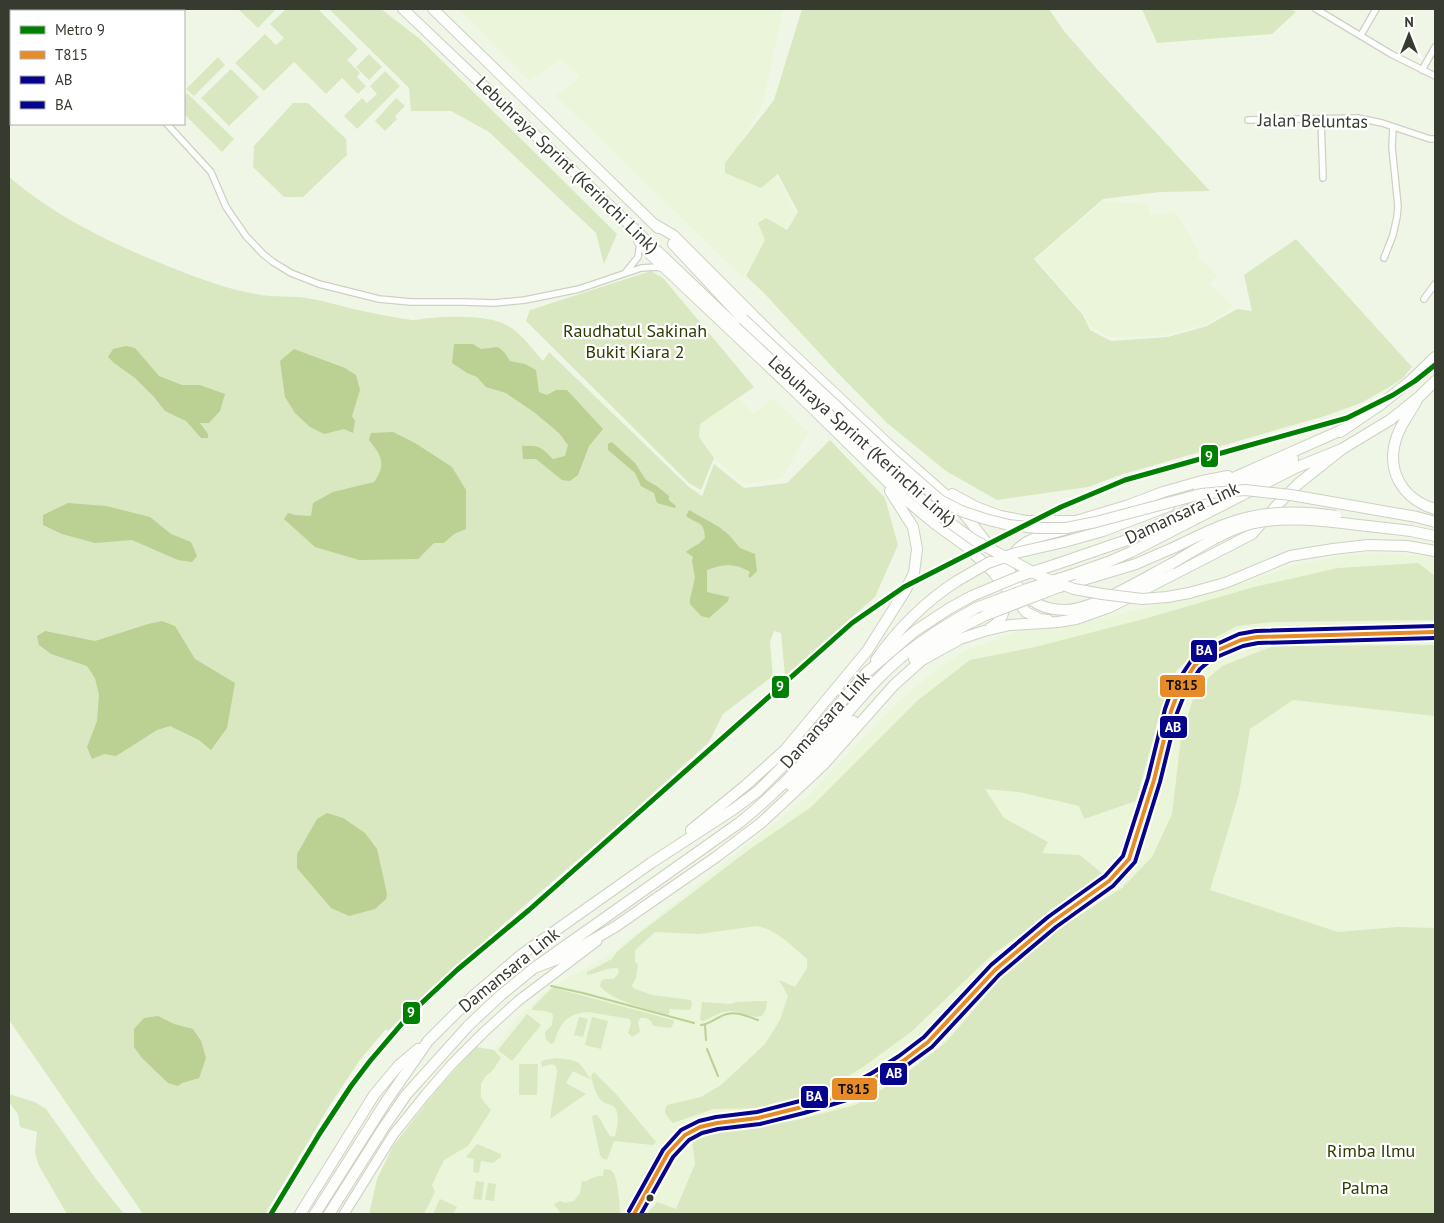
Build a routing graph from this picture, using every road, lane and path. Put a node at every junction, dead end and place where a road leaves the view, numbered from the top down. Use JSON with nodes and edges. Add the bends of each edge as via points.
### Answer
{"nodes":[{"id":1,"x":403,"y":9,"type":"edge"},
{"id":2,"x":432,"y":9,"type":"edge"},
{"id":3,"x":1316,"y":9,"type":"edge"},
{"id":4,"x":1376,"y":9,"type":"edge"},
{"id":5,"x":1361,"y":35,"type":"junction"},
{"id":6,"x":1435,"y":47,"type":"edge"},
{"id":7,"x":1422,"y":70,"type":"junction"},
{"id":8,"x":1435,"y":76,"type":"edge"},
{"id":9,"x":1321,"y":119,"type":"junction"},
{"id":10,"x":1248,"y":120,"type":"dead end"},
{"id":11,"x":168,"y":125,"type":"edge"},
{"id":12,"x":1393,"y":126,"type":"junction"},
{"id":13,"x":1435,"y":140,"type":"edge"},
{"id":14,"x":1322,"y":178,"type":"dead end"},
{"id":15,"x":621,"y":217,"type":"junction"},
{"id":16,"x":654,"y":224,"type":"junction"},
{"id":17,"x":640,"y":242,"type":"junction"},
{"id":18,"x":1384,"y":258,"type":"dead end"},
{"id":19,"x":666,"y":270,"type":"junction"},
{"id":20,"x":625,"y":274,"type":"junction"},
{"id":21,"x":1435,"y":284,"type":"edge"},
{"id":22,"x":1424,"y":299,"type":"dead end"},
{"id":23,"x":738,"y":321,"type":"junction"},
{"id":24,"x":1435,"y":357,"type":"edge"},
{"id":25,"x":1435,"y":381,"type":"edge"},
{"id":26,"x":1419,"y":397,"type":"junction"},
{"id":27,"x":1344,"y":429,"type":"junction"},
{"id":28,"x":1342,"y":449,"type":"junction"},
{"id":29,"x":878,"y":473,"type":"junction"},
{"id":30,"x":1246,"y":473,"type":"junction"},
{"id":31,"x":935,"y":485,"type":"junction"},
{"id":32,"x":1201,"y":494,"type":"junction"},
{"id":33,"x":958,"y":506,"type":"junction"},
{"id":34,"x":1435,"y":509,"type":"edge"},
{"id":35,"x":1435,"y":522,"type":"edge"},
{"id":36,"x":935,"y":524,"type":"junction"},
{"id":37,"x":1411,"y":531,"type":"junction"},
{"id":38,"x":1435,"y":536,"type":"edge"},
{"id":39,"x":1435,"y":551,"type":"edge"},
{"id":40,"x":1007,"y":590,"type":"junction"},
{"id":41,"x":1076,"y":619,"type":"junction"},
{"id":42,"x":984,"y":631,"type":"junction"},
{"id":43,"x":1435,"y":632,"type":"edge"},
{"id":44,"x":866,"y":673,"type":"junction"},
{"id":45,"x":836,"y":741,"type":"junction"},
{"id":46,"x":813,"y":773,"type":"junction"},
{"id":47,"x":761,"y":805,"type":"junction"},
{"id":48,"x":651,"y":863,"type":"junction"},
{"id":49,"x":615,"y":927,"type":"junction"},
{"id":50,"x":534,"y":968,"type":"junction"},
{"id":51,"x":428,"y":1041,"type":"junction"},
{"id":52,"x":331,"y":1212,"type":"edge"},
{"id":53,"x":300,"y":1214,"type":"edge"},
{"id":54,"x":315,"y":1214,"type":"edge"},
{"id":55,"x":344,"y":1214,"type":"edge"},
{"id":56,"x":634,"y":1214,"type":"edge"}],
"edges":[{"from":1,"to":15,"type":"highway","name":"Lebuhraya Sprint (Kerinchi Link)"},
{"from":2,"to":16,"type":"highway","name":"Lebuhraya Sprint (Kerinchi Link)"},
{"from":3,"to":5,"type":"street"},
{"from":4,"to":5,"type":"street"},
{"from":5,"to":7,"type":"street"},
{"from":6,"to":7,"type":"street"},
{"from":7,"to":8,"type":"street"},
{"from":9,"to":10,"type":"street","name":"Jalan Beluntas"},
{"from":9,"to":12,"type":"street","name":"Jalan Beluntas","via":[[1358,118]]},
{"from":9,"to":14,"type":"street"},
{"from":11,"to":20,"type":"street","via":[[211,172],[226,207],[263,254],[291,273],[319,284],[379,299],[494,303],[578,289]]},
{"from":12,"to":13,"type":"street","name":"Jalan Beluntas"},
{"from":12,"to":18,"type":"street","via":[[1398,206],[1393,235]]},
{"from":15,"to":17,"type":"highway"},
{"from":15,"to":23,"type":"highway","name":"Lebuhraya Sprint (Kerinchi Link)"},
{"from":16,"to":23,"type":"highway","name":"Lebuhraya Sprint (Kerinchi Link)"},
{"from":16,"to":31,"type":"highway","via":[[673,235],[786,348]]},
{"from":17,"to":19,"type":"highway"},
{"from":17,"to":20,"type":"street","via":[[638,256]]},
{"from":19,"to":20,"type":"street","via":[[641,268]]},
{"from":19,"to":29,"type":"highway"},
{"from":21,"to":22,"type":"street"},
{"from":23,"to":32,"type":"highway","name":"Lebuhraya Sprint (Kerinchi Link)","bridge":true,"via":[[940,500],[961,511],[1009,524],[1066,528]]},
{"from":23,"to":39,"type":"highway","name":"Lebuhraya Sprint (Kerinchi Link)","bridge":true,"via":[[907,487],[942,517],[974,540],[1014,562],[1074,589],[1142,599],[1167,597],[1225,583],[1290,556],[1307,553],[1368,545]]},
{"from":24,"to":27,"type":"highway","name":"Damansara Link","via":[[1408,383]]},
{"from":25,"to":26,"type":"highway","name":"Damansara Link"},
{"from":26,"to":28,"type":"highway","name":"Damansara Link","via":[[1390,420]]},
{"from":26,"to":34,"type":"highway","via":[[1398,434],[1393,449],[1394,467],[1400,484],[1412,498]]},
{"from":27,"to":30,"type":"highway"},
{"from":27,"to":44,"type":"highway","name":"Damansara Link","bridge":true,"via":[[1322,445],[1127,540],[972,596],[915,631]]},
{"from":28,"to":41,"type":"highway","via":[[1285,497],[1252,534],[1110,607]]},
{"from":28,"to":47,"type":"highway","name":"Damansara Link","bridge":true,"via":[[1296,468],[1131,552],[976,608],[951,621],[887,670],[818,748]]},
{"from":29,"to":36,"type":"highway"},
{"from":29,"to":48,"type":"highway","via":[[913,527],[917,549],[914,573],[905,591],[867,652],[784,750]]},
{"from":30,"to":31,"type":"highway","via":[[1162,492],[1084,519],[1054,522],[994,514]]},
{"from":30,"to":37,"type":"highway","bridge":true,"via":[[1216,486],[1032,539],[1012,556],[1009,570],[1013,580],[1039,604],[1050,609],[1068,610],[1114,594],[1206,544],[1254,524],[1297,519]]},
{"from":31,"to":33,"type":"highway"},
{"from":32,"to":35,"type":"highway","name":"Lebuhraya Sprint (Kerinchi Link)","bridge":true,"via":[[1244,490],[1292,495]]},
{"from":32,"to":44,"type":"highway","bridge":true,"via":[[1103,531],[988,563],[939,593],[921,609],[883,649]]},
{"from":33,"to":36,"type":"highway","via":[[960,518],[954,527],[947,529]]},
{"from":33,"to":40,"type":"highway","via":[[997,556]]},
{"from":36,"to":40,"type":"highway","via":[[987,566]]},
{"from":37,"to":38,"type":"highway"},
{"from":37,"to":45,"type":"highway","bridge":true,"via":[[1356,519],[1293,512],[1265,514],[1233,522],[1136,564],[1059,587],[986,614],[950,633],[899,671]]},
{"from":40,"to":41,"type":"highway","via":[[1026,612],[1040,619]]},
{"from":40,"to":42,"type":"highway","via":[[1004,612],[998,623]]},
{"from":41,"to":42,"type":"highway","via":[[1010,625]]},
{"from":42,"to":46,"type":"highway","via":[[960,639],[922,660],[894,685]]},
{"from":43,"to":56,"type":"street","via":[[1257,637],[1241,640],[1209,654],[1195,665],[1177,695],[1143,818],[1129,859],[1118,873],[995,970],[928,1042],[875,1078],[848,1093],[802,1107],[700,1127],[685,1135],[668,1153]]},
{"from":44,"to":48,"type":"highway","name":"Damansara Link","via":[[807,742],[758,792]]},
{"from":45,"to":46,"type":"highway"},
{"from":45,"to":47,"type":"highway","via":[[781,793]]},
{"from":46,"to":49,"type":"highway","via":[[761,823]]},
{"from":47,"to":50,"type":"highway","name":"Damansara Link"},
{"from":48,"to":51,"type":"highway","name":"Damansara Link","via":[[521,955]]},
{"from":49,"to":50,"type":"highway","via":[[563,957]]},
{"from":49,"to":55,"type":"main road","via":[[518,1002],[451,1065],[393,1136]]},
{"from":50,"to":52,"type":"highway","name":"Damansara Link","via":[[468,1026],[406,1095]]},
{"from":51,"to":53,"type":"highway","via":[[399,1065],[374,1095]]},
{"from":51,"to":54,"type":"highway","name":"Damansara Link"}]}
